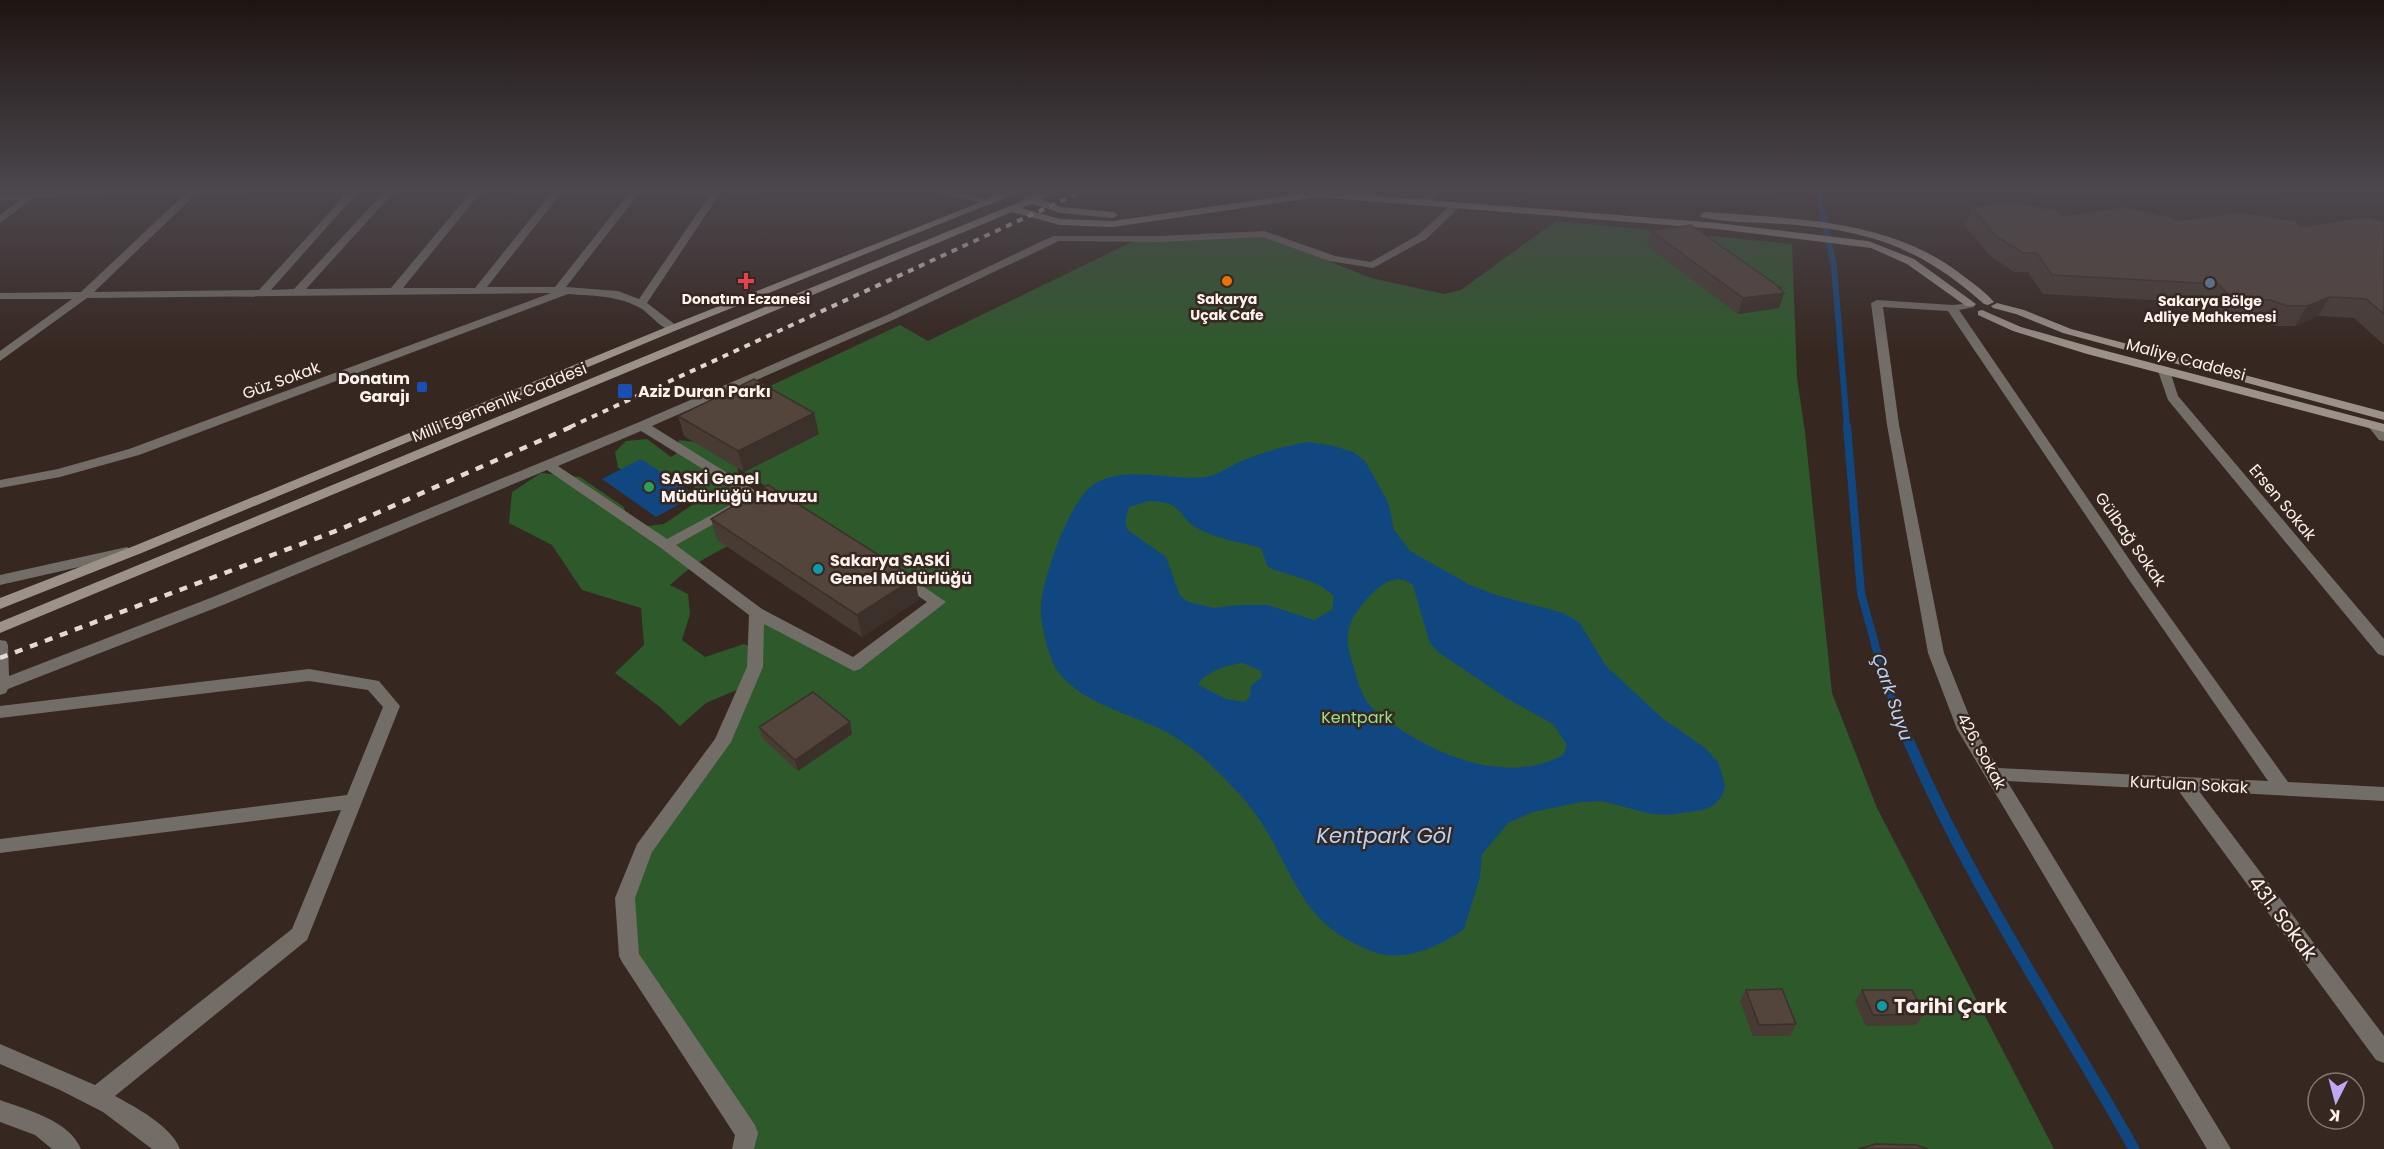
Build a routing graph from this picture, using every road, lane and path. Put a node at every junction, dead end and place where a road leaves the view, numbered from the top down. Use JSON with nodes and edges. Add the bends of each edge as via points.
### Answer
{"nodes":[{"id":1,"x":136,"y":246,"type":"edge"},
{"id":2,"x":305,"y":246,"type":"edge"},
{"id":3,"x":340,"y":246,"type":"edge"},
{"id":4,"x":432,"y":246,"type":"edge"},
{"id":5,"x":514,"y":246,"type":"edge"},
{"id":6,"x":596,"y":246,"type":"edge"},
{"id":7,"x":680,"y":246,"type":"edge"},
{"id":8,"x":874,"y":246,"type":"edge"},
{"id":9,"x":924,"y":246,"type":"edge"},
{"id":10,"x":1041,"y":246,"type":"edge"},
{"id":11,"x":1296,"y":246,"type":"edge"},
{"id":12,"x":1407,"y":246,"type":"edge"},
{"id":13,"x":1874,"y":246,"type":"edge"},
{"id":14,"x":1906,"y":246,"type":"edge"},
{"id":15,"x":479,"y":290,"type":"junction"},
{"id":16,"x":395,"y":291,"type":"junction"},
{"id":17,"x":563,"y":291,"type":"junction"},
{"id":18,"x":298,"y":292,"type":"junction"},
{"id":19,"x":262,"y":293,"type":"junction"},
{"id":20,"x":84,"y":295,"type":"junction"},
{"id":21,"x":0,"y":296,"type":"edge"},
{"id":22,"x":641,"y":304,"type":"junction"},
{"id":23,"x":1970,"y":304,"type":"junction"},
{"id":24,"x":1989,"y":307,"type":"junction"},
{"id":25,"x":1952,"y":308,"type":"junction"},
{"id":26,"x":673,"y":328,"type":"junction"},
{"id":27,"x":0,"y":357,"type":"edge"},
{"id":28,"x":2164,"y":371,"type":"junction"},
{"id":29,"x":2380,"y":423,"type":"edge"},
{"id":30,"x":642,"y":426,"type":"junction"},
{"id":31,"x":2384,"y":438,"type":"edge"},
{"id":32,"x":548,"y":465,"type":"junction"},
{"id":33,"x":0,"y":484,"type":"edge"},
{"id":34,"x":757,"y":496,"type":"junction"},
{"id":35,"x":776,"y":500,"type":"edge"},
{"id":36,"x":666,"y":545,"type":"junction"},
{"id":37,"x":139,"y":549,"type":"junction"},
{"id":38,"x":891,"y":571,"type":"edge"},
{"id":39,"x":0,"y":580,"type":"edge"},
{"id":40,"x":0,"y":604,"type":"edge"},
{"id":41,"x":757,"y":614,"type":"junction"},
{"id":42,"x":0,"y":628,"type":"edge"},
{"id":43,"x":0,"y":645,"type":"edge"},
{"id":44,"x":2384,"y":650,"type":"edge"},
{"id":45,"x":1,"y":687,"type":"edge"},
{"id":46,"x":0,"y":712,"type":"edge"},
{"id":47,"x":1994,"y":774,"type":"junction"},
{"id":48,"x":2183,"y":784,"type":"junction"},
{"id":49,"x":2283,"y":789,"type":"junction"},
{"id":50,"x":2381,"y":798,"type":"edge"},
{"id":51,"x":354,"y":801,"type":"junction"},
{"id":52,"x":0,"y":846,"type":"edge"},
{"id":53,"x":2384,"y":1053,"type":"edge"},
{"id":54,"x":0,"y":1054,"type":"edge"},
{"id":55,"x":97,"y":1097,"type":"junction"},
{"id":56,"x":0,"y":1111,"type":"edge"},
{"id":57,"x":70,"y":1149,"type":"edge"},
{"id":58,"x":169,"y":1149,"type":"edge"},
{"id":59,"x":743,"y":1149,"type":"edge"},
{"id":60,"x":2220,"y":1149,"type":"edge"}],
"edges":[{"from":1,"to":20,"type":"street"},
{"from":2,"to":19,"type":"street"},
{"from":3,"to":18,"type":"street"},
{"from":4,"to":16,"type":"street"},
{"from":5,"to":15,"type":"street"},
{"from":6,"to":17,"type":"street"},
{"from":7,"to":22,"type":"street"},
{"from":8,"to":26,"type":"main road","name":"Milli Egemenlik Caddesi"},
{"from":9,"to":42,"type":"main road","name":"Milli Egemenlik Caddesi"},
{"from":10,"to":30,"type":"street","via":[[891,317]]},
{"from":11,"to":12,"type":"street","via":[[1333,259],[1373,266]]},
{"from":13,"to":23,"type":"main road","name":"Maliye Caddesi","via":[[1917,265]]},
{"from":14,"to":24,"type":"main road","name":"Maliye Caddesi","via":[[1947,268]]},
{"from":15,"to":16,"type":"street"},
{"from":15,"to":17,"type":"street"},
{"from":16,"to":18,"type":"street"},
{"from":17,"to":22,"type":"street","via":[[618,294]]},
{"from":17,"to":33,"type":"street","name":"Güz Sokak","via":[[134,452],[60,473]]},
{"from":18,"to":19,"type":"street"},
{"from":19,"to":20,"type":"street"},
{"from":20,"to":21,"type":"street"},
{"from":20,"to":27,"type":"street"},
{"from":22,"to":26,"type":"street"},
{"from":23,"to":24,"type":"main road","via":[[1976,301]]},
{"from":23,"to":25,"type":"street"},
{"from":24,"to":28,"type":"main road","name":"Maliye Caddesi","via":[[2017,329]]},
{"from":24,"to":29,"type":"main road","name":"Maliye Caddesi","via":[[2020,312],[2067,331]]},
{"from":25,"to":47,"type":"street","name":"426. Sokak","via":[[1877,303],[1893,424],[1936,653],[1966,729]]},
{"from":25,"to":49,"type":"street","name":"Gülbağ Sokak"},
{"from":26,"to":37,"type":"main road","name":"Milli Egemenlik Caddesi"},
{"from":28,"to":29,"type":"main road","name":"Maliye Caddesi"},
{"from":28,"to":44,"type":"street","name":"Ersen Sokak","via":[[2172,397]]},
{"from":29,"to":31,"type":"street"},
{"from":30,"to":32,"type":"street"},
{"from":30,"to":34,"type":"street"},
{"from":32,"to":36,"type":"street"},
{"from":32,"to":45,"type":"street"},
{"from":34,"to":35,"type":"street"},
{"from":34,"to":36,"type":"street"},
{"from":36,"to":41,"type":"street"},
{"from":37,"to":39,"type":"street"},
{"from":37,"to":40,"type":"main road","name":"Milli Egemenlik Caddesi"},
{"from":38,"to":41,"type":"street","via":[[938,602],[854,665]]},
{"from":41,"to":59,"type":"street","via":[[755,667],[722,742],[644,849],[625,898],[629,956],[747,1133]]},
{"from":43,"to":45,"type":"street"},
{"from":46,"to":51,"type":"street","via":[[309,675],[373,685],[392,706]]},
{"from":47,"to":48,"type":"street","name":"Kurtulan Sokak"},
{"from":47,"to":60,"type":"street","name":"426. Sokak"},
{"from":48,"to":49,"type":"street","name":"Kurtulan Sokak"},
{"from":48,"to":53,"type":"street","name":"431. Sokak"},
{"from":49,"to":50,"type":"street","name":"Kurtulan Sokak"},
{"from":51,"to":52,"type":"street"},
{"from":51,"to":55,"type":"street","via":[[300,934]]},
{"from":54,"to":55,"type":"street"},
{"from":55,"to":58,"type":"street","via":[[152,1132]]},
{"from":56,"to":57,"type":"street","via":[[43,1127]]}]}
